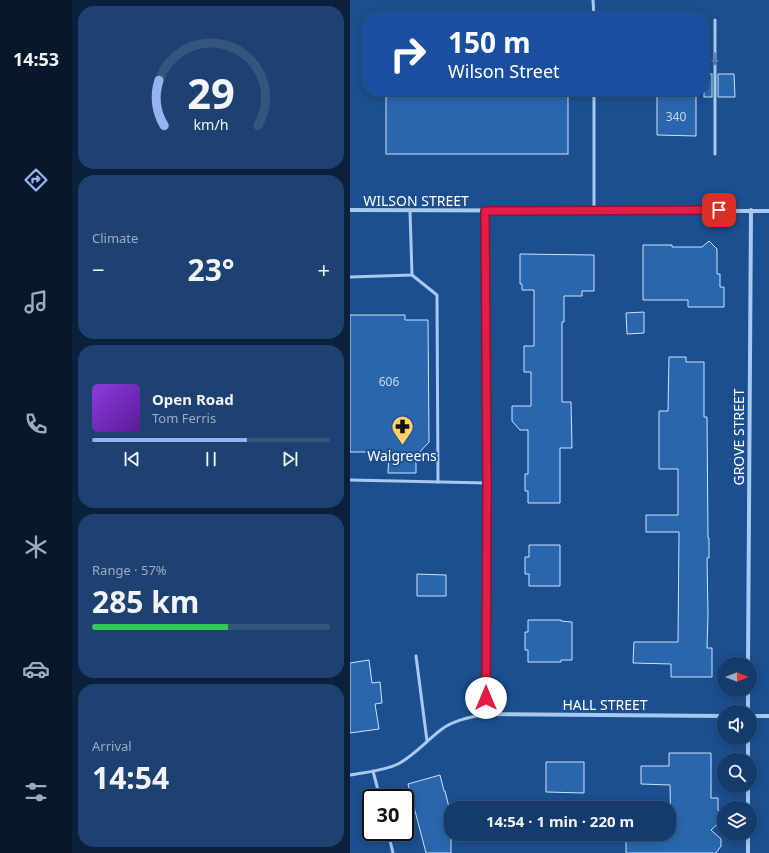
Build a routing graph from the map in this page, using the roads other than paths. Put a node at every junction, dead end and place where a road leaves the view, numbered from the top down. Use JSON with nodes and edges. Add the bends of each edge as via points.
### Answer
{"nodes":[{"id":1,"x":593,"y":0,"type":"edge"},
{"id":2,"x":594,"y":12,"type":"edge"},
{"id":3,"x":715,"y":20,"type":"dead end"},
{"id":4,"x":594,"y":96,"type":"edge"},
{"id":5,"x":715,"y":154,"type":"dead end"},
{"id":6,"x":350,"y":210,"type":"edge"},
{"id":7,"x":751,"y":210,"type":"junction"},
{"id":8,"x":410,"y":211,"type":"junction"},
{"id":9,"x":485,"y":211,"type":"junction"},
{"id":10,"x":594,"y":211,"type":"junction"},
{"id":11,"x":769,"y":211,"type":"edge"},
{"id":12,"x":412,"y":276,"type":"junction"},
{"id":13,"x":350,"y":277,"type":"edge"},
{"id":14,"x":350,"y":480,"type":"edge"},
{"id":15,"x":438,"y":482,"type":"junction"},
{"id":16,"x":487,"y":483,"type":"junction"},
{"id":17,"x":416,"y":656,"type":"dead end"},
{"id":18,"x":748,"y":657,"type":"edge"},
{"id":19,"x":486,"y":714,"type":"junction"},
{"id":20,"x":717,"y":716,"type":"edge"},
{"id":21,"x":757,"y":716,"type":"edge"},
{"id":22,"x":769,"y":716,"type":"edge"},
{"id":23,"x":427,"y":741,"type":"junction"},
{"id":24,"x":373,"y":771,"type":"junction"},
{"id":25,"x":350,"y":775,"type":"edge"},
{"id":26,"x":378,"y":789,"type":"edge"},
{"id":27,"x":390,"y":841,"type":"edge"},
{"id":28,"x":748,"y":841,"type":"edge"},
{"id":29,"x":393,"y":853,"type":"edge"},
{"id":30,"x":748,"y":853,"type":"edge"}],
"edges":[{"from":1,"to":2,"type":"lane"},
{"from":3,"to":5,"type":"lane","one_way":true},
{"from":4,"to":10,"type":"lane"},
{"from":6,"to":8,"type":"street","name":"WILSON STREET"},
{"from":7,"to":10,"type":"street","name":"WILSON STREET"},
{"from":7,"to":11,"type":"street","name":"WILSON STREET"},
{"from":7,"to":18,"type":"street","name":"GROVE STREET"},
{"from":8,"to":9,"type":"street","name":"WILSON STREET"},
{"from":8,"to":12,"type":"lane"},
{"from":9,"to":10,"type":"street","name":"WILSON STREET"},
{"from":9,"to":16,"type":"street"},
{"from":12,"to":13,"type":"lane"},
{"from":12,"to":15,"type":"lane","via":[[438,295]]},
{"from":14,"to":15,"type":"lane"},
{"from":15,"to":16,"type":"lane"},
{"from":16,"to":19,"type":"street"},
{"from":17,"to":23,"type":"lane"},
{"from":19,"to":20,"type":"street","name":"HALL STREET"},
{"from":19,"to":23,"type":"lane","via":[[460,720],[443,728]]},
{"from":21,"to":22,"type":"street"},
{"from":23,"to":24,"type":"lane","via":[[398,764]]},
{"from":24,"to":25,"type":"lane"},
{"from":24,"to":26,"type":"lane"},
{"from":27,"to":29,"type":"lane"},
{"from":28,"to":30,"type":"street"}]}
